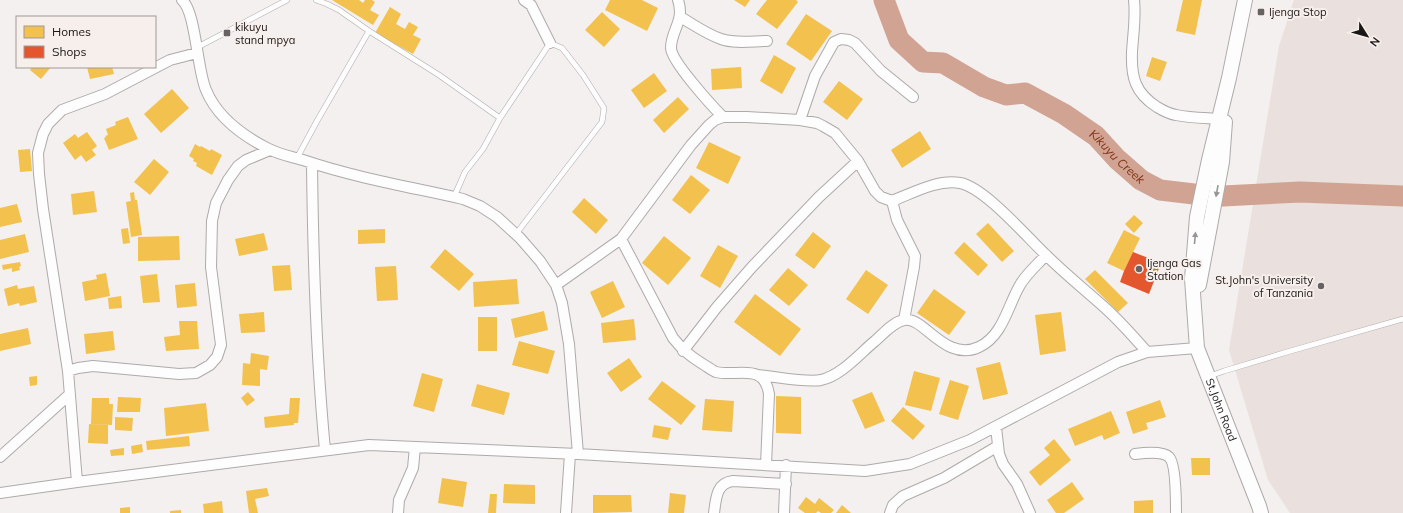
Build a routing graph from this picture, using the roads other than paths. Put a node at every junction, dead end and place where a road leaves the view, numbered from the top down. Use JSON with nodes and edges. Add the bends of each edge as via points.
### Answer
{"nodes":[{"id":1,"x":182,"y":0,"type":"edge"},
{"id":2,"x":286,"y":0,"type":"edge"},
{"id":3,"x":316,"y":0,"type":"edge"},
{"id":4,"x":524,"y":0,"type":"edge"},
{"id":5,"x":678,"y":0,"type":"edge"},
{"id":6,"x":1134,"y":0,"type":"edge"},
{"id":7,"x":1245,"y":0,"type":"edge"},
{"id":8,"x":680,"y":17,"type":"junction"},
{"id":9,"x":369,"y":31,"type":"junction"},
{"id":10,"x":767,"y":41,"type":"dead end"},
{"id":11,"x":550,"y":43,"type":"junction"},
{"id":12,"x":197,"y":50,"type":"junction"},
{"id":13,"x":156,"y":67,"type":"edge"},
{"id":14,"x":155,"y":68,"type":"edge"},
{"id":15,"x":1229,"y":78,"type":"junction"},
{"id":16,"x":913,"y":97,"type":"dead end"},
{"id":17,"x":500,"y":118,"type":"junction"},
{"id":18,"x":723,"y":118,"type":"junction"},
{"id":19,"x":1219,"y":119,"type":"junction"},
{"id":20,"x":800,"y":120,"type":"junction"},
{"id":21,"x":270,"y":150,"type":"junction"},
{"id":22,"x":297,"y":158,"type":"junction"},
{"id":23,"x":858,"y":161,"type":"junction"},
{"id":24,"x":1215,"y":161,"type":"junction"},
{"id":25,"x":312,"y":163,"type":"junction"},
{"id":26,"x":454,"y":197,"type":"junction"},
{"id":27,"x":892,"y":200,"type":"junction"},
{"id":28,"x":516,"y":234,"type":"junction"},
{"id":29,"x":621,"y":239,"type":"junction"},
{"id":30,"x":1046,"y":255,"type":"junction"},
{"id":31,"x":556,"y":285,"type":"junction"},
{"id":32,"x":1193,"y":304,"type":"junction"},
{"id":33,"x":1403,"y":318,"type":"edge"},
{"id":34,"x":904,"y":320,"type":"junction"},
{"id":35,"x":1197,"y":348,"type":"junction"},
{"id":36,"x":684,"y":351,"type":"junction"},
{"id":37,"x":1147,"y":352,"type":"junction"},
{"id":38,"x":68,"y":371,"type":"junction"},
{"id":39,"x":757,"y":374,"type":"junction"},
{"id":40,"x":1209,"y":377,"type":"junction"},
{"id":41,"x":70,"y":394,"type":"junction"},
{"id":42,"x":996,"y":426,"type":"junction"},
{"id":43,"x":998,"y":446,"type":"junction"},
{"id":44,"x":415,"y":447,"type":"junction"},
{"id":45,"x":325,"y":450,"type":"junction"},
{"id":46,"x":574,"y":454,"type":"junction"},
{"id":47,"x":1135,"y":454,"type":"dead end"},
{"id":48,"x":0,"y":457,"type":"edge"},
{"id":49,"x":766,"y":465,"type":"junction"},
{"id":50,"x":786,"y":465,"type":"junction"},
{"id":51,"x":77,"y":482,"type":"junction"},
{"id":52,"x":786,"y":484,"type":"junction"},
{"id":53,"x":0,"y":493,"type":"edge"},
{"id":54,"x":398,"y":513,"type":"edge"},
{"id":55,"x":566,"y":513,"type":"edge"},
{"id":56,"x":714,"y":513,"type":"edge"},
{"id":57,"x":784,"y":513,"type":"edge"},
{"id":58,"x":890,"y":513,"type":"edge"},
{"id":59,"x":1030,"y":513,"type":"edge"},
{"id":60,"x":1176,"y":513,"type":"edge"},
{"id":61,"x":1261,"y":513,"type":"edge"}],
"edges":[{"from":1,"to":12,"type":"street","via":[[189,11]]},
{"from":2,"to":12,"type":"lane"},
{"from":3,"to":9,"type":"lane","via":[[339,10]]},
{"from":4,"to":11,"type":"street","via":[[531,4]]},
{"from":5,"to":8,"type":"street"},
{"from":6,"to":19,"type":"street","via":[[1133,74],[1141,94],[1161,110],[1176,115]]},
{"from":7,"to":15,"type":"street"},
{"from":8,"to":10,"type":"street","via":[[722,39]]},
{"from":8,"to":18,"type":"street","via":[[671,47],[672,55]]},
{"from":9,"to":17,"type":"lane"},
{"from":9,"to":22,"type":"lane"},
{"from":11,"to":17,"type":"lane"},
{"from":11,"to":28,"type":"lane","via":[[562,48],[583,74],[604,108],[602,122]]},
{"from":12,"to":13,"type":"street"},
{"from":12,"to":21,"type":"street","via":[[201,75],[213,104],[241,133]]},
{"from":14,"to":38,"type":"street","via":[[105,94],[62,110],[48,124],[43,134],[38,153],[43,209]]},
{"from":15,"to":19,"type":"street"},
{"from":15,"to":24,"type":"street"},
{"from":16,"to":20,"type":"street","via":[[881,71],[854,43],[841,39],[834,42],[815,76]]},
{"from":17,"to":26,"type":"lane","via":[[483,149],[465,172]]},
{"from":18,"to":20,"type":"street","via":[[747,116]]},
{"from":18,"to":29,"type":"street","via":[[709,125],[691,145]]},
{"from":19,"to":24,"type":"street"},
{"from":20,"to":23,"type":"street","via":[[817,123],[830,129]]},
{"from":21,"to":22,"type":"street"},
{"from":21,"to":38,"type":"street","via":[[238,166],[216,203],[212,221],[211,267],[221,345],[217,357],[210,365],[196,373],[179,374],[93,366]]},
{"from":22,"to":25,"type":"street"},
{"from":23,"to":27,"type":"street","via":[[875,191],[881,197]]},
{"from":23,"to":36,"type":"street","via":[[819,197],[752,267],[717,307]]},
{"from":24,"to":32,"type":"street","one_way":true,"via":[[1212,220]]},
{"from":32,"to":24,"type":"street","name":"St.John Road","one_way":true,"via":[[1192,278],[1197,217]]},
{"from":25,"to":26,"type":"street","via":[[332,170]]},
{"from":25,"to":45,"type":"street","via":[[319,392]]},
{"from":26,"to":28,"type":"street","via":[[480,206]]},
{"from":27,"to":30,"type":"street","via":[[936,185],[960,183],[972,188],[994,204]]},
{"from":27,"to":34,"type":"street","via":[[897,220],[915,256]]},
{"from":28,"to":31,"type":"street","via":[[540,261]]},
{"from":29,"to":31,"type":"street"},
{"from":29,"to":36,"type":"street","via":[[673,338]]},
{"from":30,"to":34,"type":"street","via":[[1028,273],[994,336],[980,347],[966,350],[951,348],[913,321]]},
{"from":30,"to":37,"type":"street","via":[[1104,306]]},
{"from":31,"to":46,"type":"street","via":[[569,344]]},
{"from":32,"to":35,"type":"street","name":"St.John Road"},
{"from":33,"to":40,"type":"lane"},
{"from":34,"to":39,"type":"street","via":[[892,326],[841,370],[827,378],[812,381]]},
{"from":35,"to":37,"type":"street"},
{"from":35,"to":40,"type":"street","name":"St.John Road"},
{"from":36,"to":39,"type":"street","via":[[716,372]]},
{"from":37,"to":42,"type":"street","via":[[1118,362]]},
{"from":38,"to":41,"type":"street"},
{"from":39,"to":49,"type":"street","via":[[766,384],[769,394]]},
{"from":40,"to":61,"type":"street","name":"St.John Road"},
{"from":41,"to":48,"type":"street"},
{"from":41,"to":51,"type":"street"},
{"from":42,"to":43,"type":"street"},
{"from":42,"to":50,"type":"street","via":[[970,440],[910,464],[865,471]]},
{"from":43,"to":58,"type":"street","via":[[944,478],[904,496],[893,505]]},
{"from":43,"to":59,"type":"street","via":[[1003,464],[1017,484]]},
{"from":44,"to":45,"type":"street","via":[[369,445]]},
{"from":44,"to":46,"type":"street"},
{"from":44,"to":54,"type":"street","via":[[413,468],[399,500]]},
{"from":45,"to":51,"type":"street"},
{"from":46,"to":49,"type":"street"},
{"from":46,"to":55,"type":"street"},
{"from":47,"to":60,"type":"street","via":[[1163,454],[1169,457],[1174,472]]},
{"from":49,"to":50,"type":"street"},
{"from":50,"to":52,"type":"street"},
{"from":51,"to":53,"type":"street"},
{"from":52,"to":56,"type":"street","via":[[726,482],[722,484],[715,500]]},
{"from":52,"to":57,"type":"street"}]}
